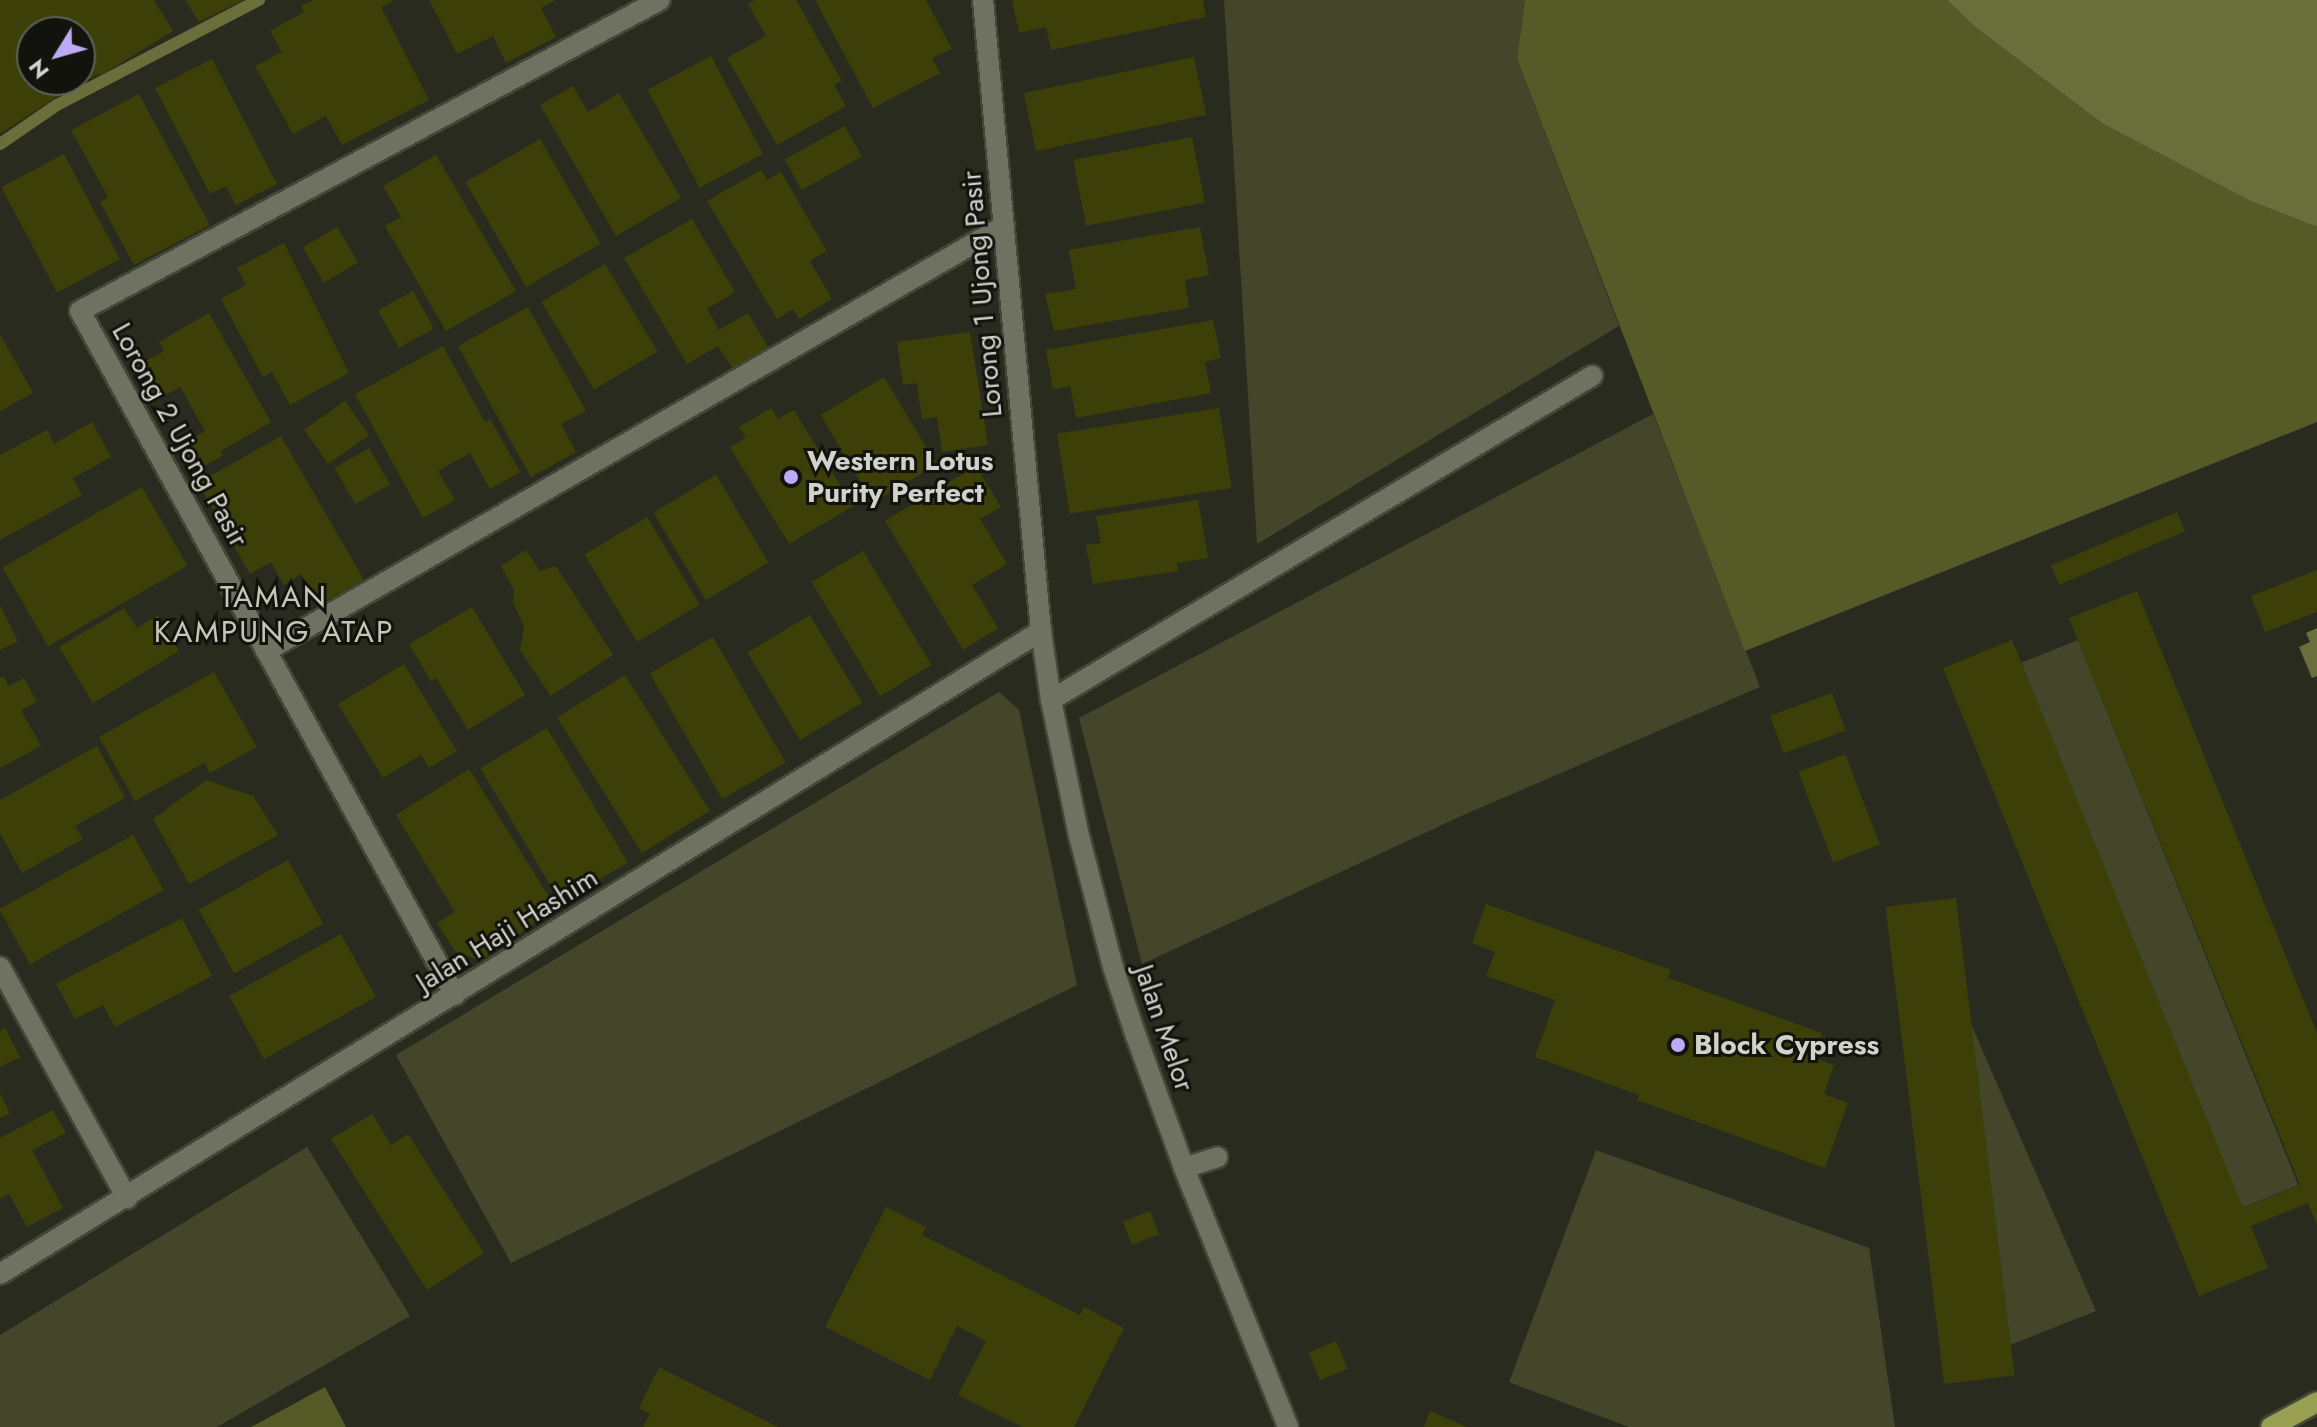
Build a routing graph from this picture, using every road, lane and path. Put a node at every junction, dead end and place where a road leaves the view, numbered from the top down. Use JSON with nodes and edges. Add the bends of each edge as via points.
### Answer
{"nodes":[{"id":1,"x":660,"y":0,"type":"edge"},
{"id":2,"x":983,"y":0,"type":"edge"},
{"id":3,"x":1004,"y":226,"type":"junction"},
{"id":4,"x":1592,"y":376,"type":"dead end"},
{"id":5,"x":1041,"y":631,"type":"junction"},
{"id":6,"x":266,"y":651,"type":"junction"},
{"id":7,"x":1051,"y":700,"type":"junction"},
{"id":8,"x":0,"y":967,"type":"edge"},
{"id":9,"x":455,"y":995,"type":"junction"},
{"id":10,"x":1217,"y":1157,"type":"dead end"},
{"id":11,"x":1184,"y":1168,"type":"junction"},
{"id":12,"x":127,"y":1198,"type":"junction"},
{"id":13,"x":0,"y":1274,"type":"edge"},
{"id":14,"x":2317,"y":1402,"type":"edge"},
{"id":15,"x":1288,"y":1427,"type":"edge"},
{"id":16,"x":2271,"y":1427,"type":"edge"}],
"edges":[{"from":1,"to":6,"type":"street","name":"Lorong 2 Ujong Pasir","via":[[80,311]]},
{"from":2,"to":3,"type":"street","name":"Lorong 1 Ujong Pasir"},
{"from":3,"to":5,"type":"street","name":"Lorong 1 Ujong Pasir"},
{"from":3,"to":6,"type":"street"},
{"from":4,"to":7,"type":"street"},
{"from":5,"to":7,"type":"street","name":"Jalan Melor"},
{"from":5,"to":9,"type":"street","name":"Jalan Haji Hashim"},
{"from":6,"to":9,"type":"street","name":"Lorong 2 Ujong Pasir"},
{"from":7,"to":11,"type":"street","name":"Jalan Melor","via":[[1113,967]]},
{"from":8,"to":12,"type":"street"},
{"from":9,"to":12,"type":"street","name":"Jalan Haji Hashim"},
{"from":10,"to":11,"type":"street"},
{"from":11,"to":15,"type":"street","name":"Jalan Melor"},
{"from":12,"to":13,"type":"street","name":"Jalan Haji Hashim"},
{"from":14,"to":16,"type":"main road"}]}
